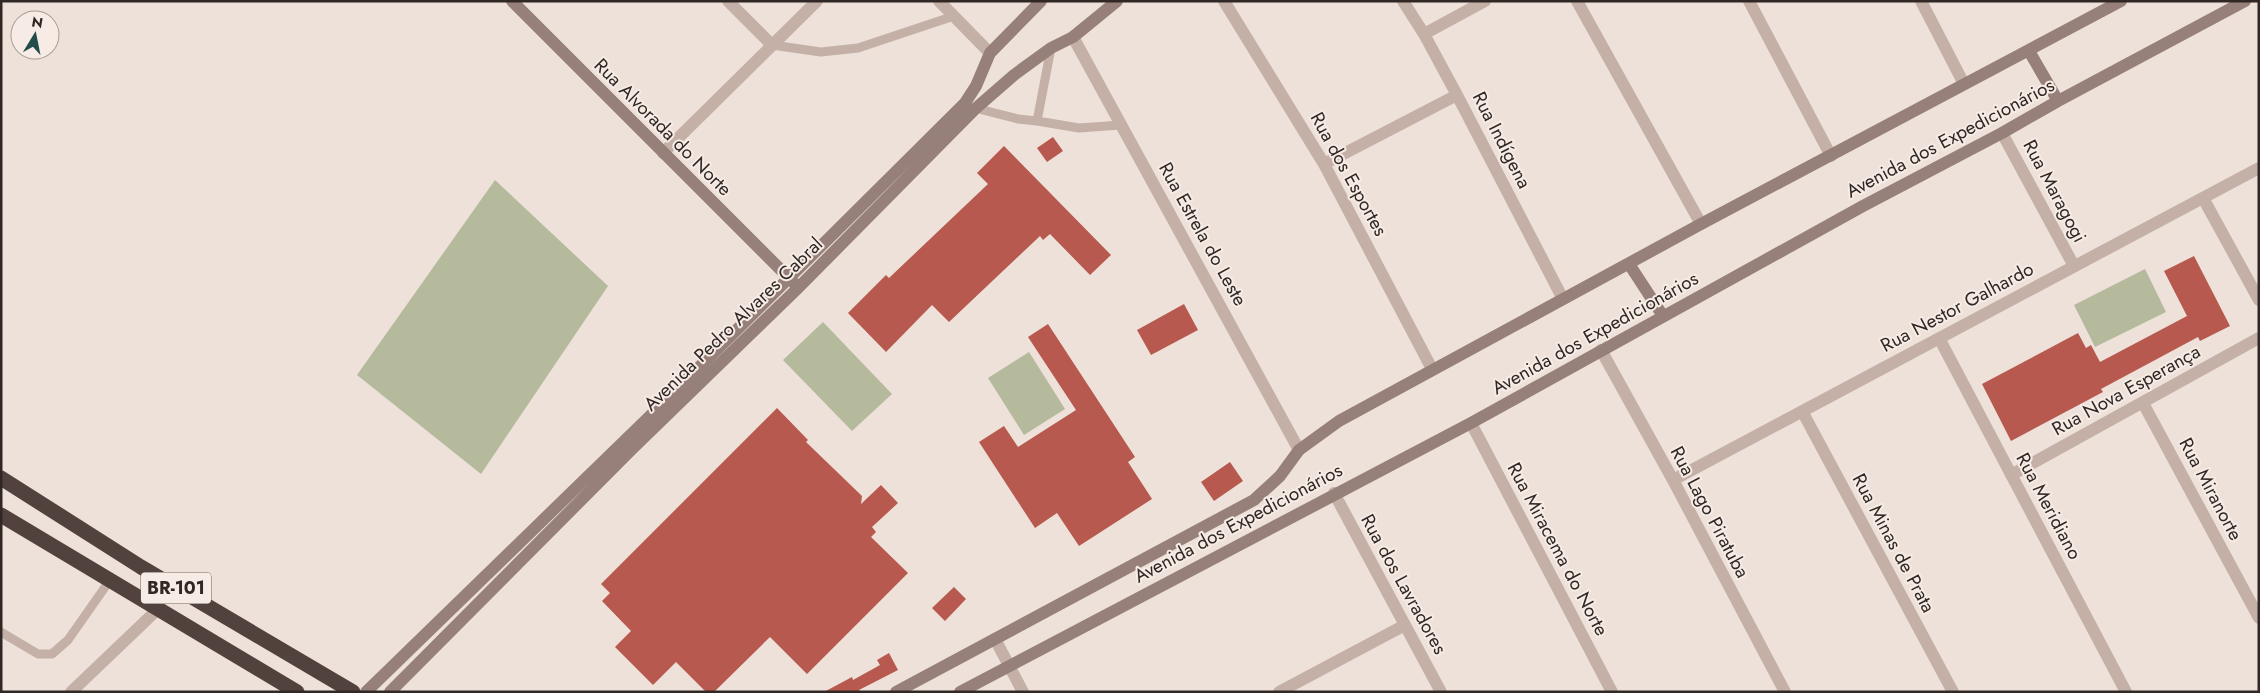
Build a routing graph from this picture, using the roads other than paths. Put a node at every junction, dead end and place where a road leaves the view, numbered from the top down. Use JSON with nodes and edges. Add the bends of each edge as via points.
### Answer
{"nodes":[{"id":1,"x":512,"y":1,"type":"edge"},
{"id":2,"x":728,"y":1,"type":"edge"},
{"id":3,"x":818,"y":1,"type":"edge"},
{"id":4,"x":939,"y":1,"type":"edge"},
{"id":5,"x":1041,"y":1,"type":"edge"},
{"id":6,"x":1118,"y":1,"type":"edge"},
{"id":7,"x":1224,"y":1,"type":"edge"},
{"id":8,"x":1403,"y":1,"type":"edge"},
{"id":9,"x":1485,"y":1,"type":"edge"},
{"id":10,"x":1577,"y":1,"type":"edge"},
{"id":11,"x":1749,"y":1,"type":"edge"},
{"id":12,"x":1921,"y":1,"type":"edge"},
{"id":13,"x":2121,"y":1,"type":"edge"},
{"id":14,"x":2245,"y":1,"type":"edge"},
{"id":15,"x":2104,"y":5,"type":"edge"},
{"id":16,"x":954,"y":16,"type":"junction"},
{"id":17,"x":1424,"y":34,"type":"junction"},
{"id":18,"x":1073,"y":37,"type":"junction"},
{"id":19,"x":772,"y":45,"type":"junction"},
{"id":20,"x":1051,"y":48,"type":"junction"},
{"id":21,"x":2028,"y":51,"type":"junction"},
{"id":22,"x":990,"y":53,"type":"junction"},
{"id":23,"x":1964,"y":84,"type":"junction"},
{"id":24,"x":1457,"y":95,"type":"junction"},
{"id":25,"x":2058,"y":101,"type":"junction"},
{"id":26,"x":970,"y":106,"type":"junction"},
{"id":27,"x":1037,"y":122,"type":"junction"},
{"id":28,"x":1121,"y":125,"type":"junction"},
{"id":29,"x":2002,"y":133,"type":"junction"},
{"id":30,"x":663,"y":153,"type":"junction"},
{"id":31,"x":1831,"y":156,"type":"junction"},
{"id":32,"x":1324,"y":164,"type":"junction"},
{"id":33,"x":2259,"y":168,"type":"edge"},
{"id":34,"x":2203,"y":198,"type":"junction"},
{"id":35,"x":1701,"y":224,"type":"junction"},
{"id":36,"x":1629,"y":264,"type":"junction"},
{"id":37,"x":2074,"y":266,"type":"junction"},
{"id":38,"x":788,"y":278,"type":"junction"},
{"id":39,"x":798,"y":288,"type":"junction"},
{"id":40,"x":1563,"y":299,"type":"junction"},
{"id":41,"x":2259,"y":300,"type":"edge"},
{"id":42,"x":1663,"y":316,"type":"junction"},
{"id":43,"x":1939,"y":338,"type":"junction"},
{"id":44,"x":2259,"y":338,"type":"edge"},
{"id":45,"x":1601,"y":350,"type":"junction"},
{"id":46,"x":1432,"y":369,"type":"junction"},
{"id":47,"x":2143,"y":403,"type":"junction"},
{"id":48,"x":1802,"y":411,"type":"junction"},
{"id":49,"x":1471,"y":423,"type":"junction"},
{"id":50,"x":1299,"y":450,"type":"junction"},
{"id":51,"x":2011,"y":475,"type":"junction"},
{"id":52,"x":1,"y":478,"type":"edge"},
{"id":53,"x":1673,"y":480,"type":"junction"},
{"id":54,"x":1334,"y":494,"type":"junction"},
{"id":55,"x":1,"y":515,"type":"edge"},
{"id":56,"x":110,"y":580,"type":"junction"},
{"id":57,"x":158,"y":609,"type":"junction"},
{"id":58,"x":2259,"y":618,"type":"edge"},
{"id":59,"x":1406,"y":625,"type":"junction"},
{"id":60,"x":1,"y":632,"type":"edge"},
{"id":61,"x":995,"y":639,"type":"junction"},
{"id":62,"x":1008,"y":666,"type":"junction"},
{"id":63,"x":71,"y":692,"type":"edge"},
{"id":64,"x":297,"y":692,"type":"edge"},
{"id":65,"x":353,"y":692,"type":"edge"},
{"id":66,"x":366,"y":692,"type":"edge"},
{"id":67,"x":390,"y":692,"type":"edge"},
{"id":68,"x":896,"y":692,"type":"edge"},
{"id":69,"x":960,"y":692,"type":"edge"},
{"id":70,"x":1023,"y":692,"type":"edge"},
{"id":71,"x":1279,"y":692,"type":"edge"},
{"id":72,"x":1442,"y":692,"type":"edge"},
{"id":73,"x":1612,"y":692,"type":"edge"},
{"id":74,"x":1784,"y":692,"type":"edge"},
{"id":75,"x":1953,"y":692,"type":"edge"},
{"id":76,"x":2126,"y":692,"type":"edge"}],
"edges":[{"from":1,"to":30,"type":"street","name":"Rua Alvorada do Norte"},
{"from":2,"to":19,"type":"street"},
{"from":3,"to":19,"type":"street"},
{"from":4,"to":16,"type":"street"},
{"from":5,"to":22,"type":"street","name":"Avenida Pedro Alvares Cabral"},
{"from":6,"to":18,"type":"street","name":"Avenida Pedro Alvares Cabral"},
{"from":7,"to":32,"type":"street","name":"Rua dos Esportes"},
{"from":8,"to":17,"type":"street","name":"Rua Indígena"},
{"from":9,"to":17,"type":"street"},
{"from":10,"to":35,"type":"street"},
{"from":11,"to":31,"type":"street"},
{"from":12,"to":23,"type":"street"},
{"from":13,"to":15,"type":"street","name":"Avenida dos Expedicionários"},
{"from":14,"to":25,"type":"street","name":"Avenida dos Expedicionários"},
{"from":15,"to":21,"type":"street","name":"Avenida dos Expedicionários"},
{"from":16,"to":19,"type":"lane","via":[[858,48],[821,52]]},
{"from":16,"to":22,"type":"street"},
{"from":17,"to":24,"type":"street","name":"Rua Indígena"},
{"from":18,"to":20,"type":"street","name":"Avenida Pedro Alvares Cabral"},
{"from":18,"to":28,"type":"street","name":"Rua Estrela do Leste"},
{"from":19,"to":30,"type":"street"},
{"from":20,"to":26,"type":"street","name":"Avenida Pedro Alvares Cabral"},
{"from":20,"to":27,"type":"lane"},
{"from":21,"to":23,"type":"street","name":"Avenida dos Expedicionários"},
{"from":21,"to":25,"type":"street"},
{"from":22,"to":26,"type":"street","name":"Avenida Pedro Alvares Cabral"},
{"from":23,"to":31,"type":"street","name":"Avenida dos Expedicionários"},
{"from":24,"to":32,"type":"street"},
{"from":24,"to":40,"type":"street","name":"Rua Indígena"},
{"from":25,"to":29,"type":"street","name":"Avenida dos Expedicionários"},
{"from":26,"to":27,"type":"lane"},
{"from":26,"to":38,"type":"street","name":"Avenida Pedro Alvares Cabral"},
{"from":26,"to":39,"type":"street","name":"Avenida Pedro Alvares Cabral"},
{"from":27,"to":28,"type":"lane","via":[[1079,128]]},
{"from":28,"to":50,"type":"street","name":"Rua Estrela do Leste"},
{"from":29,"to":37,"type":"street","name":"Rua Maragogi"},
{"from":29,"to":42,"type":"street","name":"Avenida dos Expedicionários"},
{"from":30,"to":38,"type":"street","name":"Rua Alvorada do Norte"},
{"from":31,"to":35,"type":"street","name":"Avenida dos Expedicionários"},
{"from":32,"to":46,"type":"street","name":"Rua dos Esportes"},
{"from":33,"to":34,"type":"street","name":"Rua Nestor Galhardo"},
{"from":34,"to":37,"type":"street","name":"Rua Nestor Galhardo"},
{"from":34,"to":41,"type":"street"},
{"from":35,"to":36,"type":"street","name":"Avenida dos Expedicionários"},
{"from":36,"to":40,"type":"street","name":"Avenida dos Expedicionários"},
{"from":36,"to":42,"type":"street"},
{"from":37,"to":43,"type":"street","name":"Rua Nestor Galhardo"},
{"from":38,"to":39,"type":"street","name":"Rua Alvorada do Norte"},
{"from":38,"to":66,"type":"street","name":"Avenida Pedro Alvares Cabral"},
{"from":39,"to":67,"type":"street","name":"Avenida Pedro Alvares Cabral"},
{"from":40,"to":46,"type":"street","name":"Avenida dos Expedicionários"},
{"from":42,"to":45,"type":"street","name":"Avenida dos Expedicionários"},
{"from":43,"to":48,"type":"street","name":"Rua Nestor Galhardo"},
{"from":43,"to":51,"type":"street","name":"Rua Meridiano"},
{"from":44,"to":47,"type":"street","name":"Rua Nova Esperança"},
{"from":45,"to":49,"type":"street","name":"Avenida dos Expedicionários"},
{"from":45,"to":53,"type":"street","name":"Rua Lago Piratuba"},
{"from":46,"to":50,"type":"street","name":"Avenida dos Expedicionários","via":[[1339,421]]},
{"from":47,"to":51,"type":"street","name":"Rua Nova Esperança"},
{"from":47,"to":58,"type":"street","name":"Rua Miranorte"},
{"from":48,"to":53,"type":"street","name":"Rua Nestor Galhardo"},
{"from":48,"to":75,"type":"street","name":"Rua Minas de Prata"},
{"from":49,"to":54,"type":"street","name":"Avenida dos Expedicionários"},
{"from":49,"to":73,"type":"street","name":"Rua Miracema do Norte"},
{"from":50,"to":61,"type":"street","name":"Avenida dos Expedicionários","via":[[1280,476],[1254,500]]},
{"from":51,"to":76,"type":"street","name":"Rua Meridiano"},
{"from":52,"to":65,"type":"highway","number":"BR-101","via":[[141,567]]},
{"from":53,"to":74,"type":"street","name":"Rua Lago Piratuba"},
{"from":54,"to":59,"type":"street","name":"Rua dos Lavradores"},
{"from":54,"to":62,"type":"street","name":"Avenida dos Expedicionários"},
{"from":55,"to":56,"type":"highway","number":"BR-101"},
{"from":56,"to":57,"type":"highway","number":"BR-101"},
{"from":56,"to":60,"type":"lane","via":[[68,640],[52,654],[38,654]]},
{"from":57,"to":63,"type":"street"},
{"from":57,"to":64,"type":"highway","number":"BR-101"},
{"from":59,"to":71,"type":"street"},
{"from":59,"to":72,"type":"street","name":"Rua dos Lavradores"},
{"from":61,"to":62,"type":"street"},
{"from":61,"to":68,"type":"street","name":"Avenida dos Expedicionários"},
{"from":62,"to":69,"type":"street","name":"Avenida dos Expedicionários"},
{"from":62,"to":70,"type":"street"}]}
